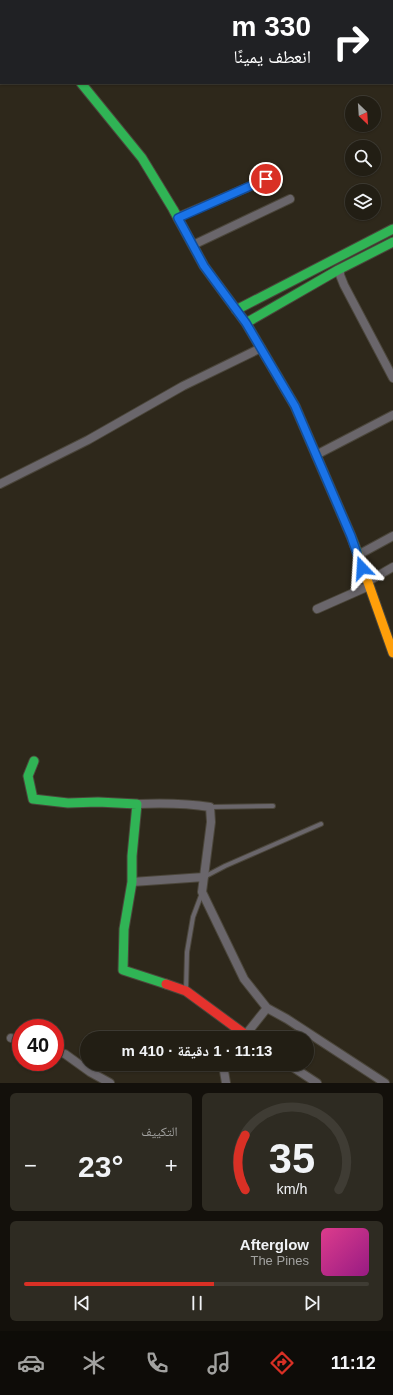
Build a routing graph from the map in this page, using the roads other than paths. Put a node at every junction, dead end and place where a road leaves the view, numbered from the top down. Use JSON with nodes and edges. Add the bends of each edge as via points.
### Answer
{"nodes":[{"id":1,"x":82,"y":84,"type":"edge"},
{"id":2,"x":266,"y":179,"type":"dead end"},
{"id":3,"x":290,"y":199,"type":"dead end"},
{"id":4,"x":178,"y":218,"type":"junction"},
{"id":5,"x":393,"y":229,"type":"edge"},
{"id":6,"x":393,"y":242,"type":"edge"},
{"id":7,"x":193,"y":245,"type":"junction"},
{"id":8,"x":335,"y":259,"type":"junction"},
{"id":9,"x":340,"y":269,"type":"junction"},
{"id":10,"x":236,"y":310,"type":"junction"},
{"id":11,"x":246,"y":323,"type":"junction"},
{"id":12,"x":261,"y":348,"type":"junction"},
{"id":13,"x":393,"y":378,"type":"edge"},
{"id":14,"x":393,"y":415,"type":"edge"},
{"id":15,"x":316,"y":455,"type":"junction"},
{"id":16,"x":0,"y":484,"type":"edge"},
{"id":17,"x":393,"y":536,"type":"edge"},
{"id":18,"x":358,"y":555,"type":"junction"},
{"id":19,"x":393,"y":567,"type":"edge"},
{"id":20,"x":368,"y":584,"type":"junction"},
{"id":21,"x":317,"y":609,"type":"dead end"},
{"id":22,"x":393,"y":653,"type":"edge"},
{"id":23,"x":34,"y":761,"type":"dead end"},
{"id":24,"x":137,"y":804,"type":"junction"},
{"id":25,"x":273,"y":806,"type":"dead end"},
{"id":26,"x":210,"y":807,"type":"junction"},
{"id":27,"x":321,"y":824,"type":"dead end"},
{"id":28,"x":204,"y":877,"type":"junction"},
{"id":29,"x":132,"y":882,"type":"junction"},
{"id":30,"x":202,"y":892,"type":"junction"},
{"id":31,"x":186,"y":991,"type":"junction"},
{"id":32,"x":267,"y":1008,"type":"junction"},
{"id":33,"x":238,"y":1031,"type":"edge"},
{"id":34,"x":250,"y":1031,"type":"edge"},
{"id":35,"x":64,"y":1054,"type":"edge"},
{"id":36,"x":224,"y":1071,"type":"edge"},
{"id":37,"x":299,"y":1071,"type":"edge"},
{"id":38,"x":110,"y":1083,"type":"edge"},
{"id":39,"x":226,"y":1083,"type":"edge"},
{"id":40,"x":317,"y":1083,"type":"edge"},
{"id":41,"x":385,"y":1083,"type":"edge"}],
"edges":[{"from":1,"to":4,"type":"street","via":[[142,158]]},
{"from":2,"to":4,"type":"street"},
{"from":3,"to":7,"type":"street"},
{"from":4,"to":7,"type":"street"},
{"from":5,"to":8,"type":"street"},
{"from":6,"to":9,"type":"street"},
{"from":7,"to":10,"type":"street","via":[[204,266]]},
{"from":8,"to":9,"type":"street"},
{"from":8,"to":10,"type":"street"},
{"from":9,"to":11,"type":"street"},
{"from":9,"to":13,"type":"street","via":[[344,285]]},
{"from":10,"to":11,"type":"street"},
{"from":11,"to":12,"type":"street"},
{"from":12,"to":15,"type":"street","via":[[295,406]]},
{"from":12,"to":16,"type":"street","via":[[183,386],[88,440]]},
{"from":14,"to":15,"type":"street"},
{"from":15,"to":18,"type":"street"},
{"from":17,"to":18,"type":"street"},
{"from":18,"to":20,"type":"street"},
{"from":19,"to":20,"type":"street"},
{"from":20,"to":21,"type":"street"},
{"from":20,"to":22,"type":"street"},
{"from":23,"to":24,"type":"street","via":[[28,776],[33,798],[68,803]]},
{"from":24,"to":26,"type":"street","via":[[168,802]]},
{"from":24,"to":29,"type":"street"},
{"from":25,"to":26,"type":"lane"},
{"from":26,"to":28,"type":"street","via":[[211,822]]},
{"from":27,"to":28,"type":"lane"},
{"from":28,"to":29,"type":"street"},
{"from":28,"to":30,"type":"street"},
{"from":29,"to":31,"type":"street","via":[[124,929],[123,970]]},
{"from":30,"to":31,"type":"lane","via":[[193,917],[187,952]]},
{"from":30,"to":32,"type":"street","via":[[244,979]]},
{"from":31,"to":33,"type":"street"},
{"from":32,"to":34,"type":"street"},
{"from":32,"to":41,"type":"street"},
{"from":35,"to":38,"type":"street"},
{"from":36,"to":39,"type":"street"},
{"from":37,"to":40,"type":"street"}]}
